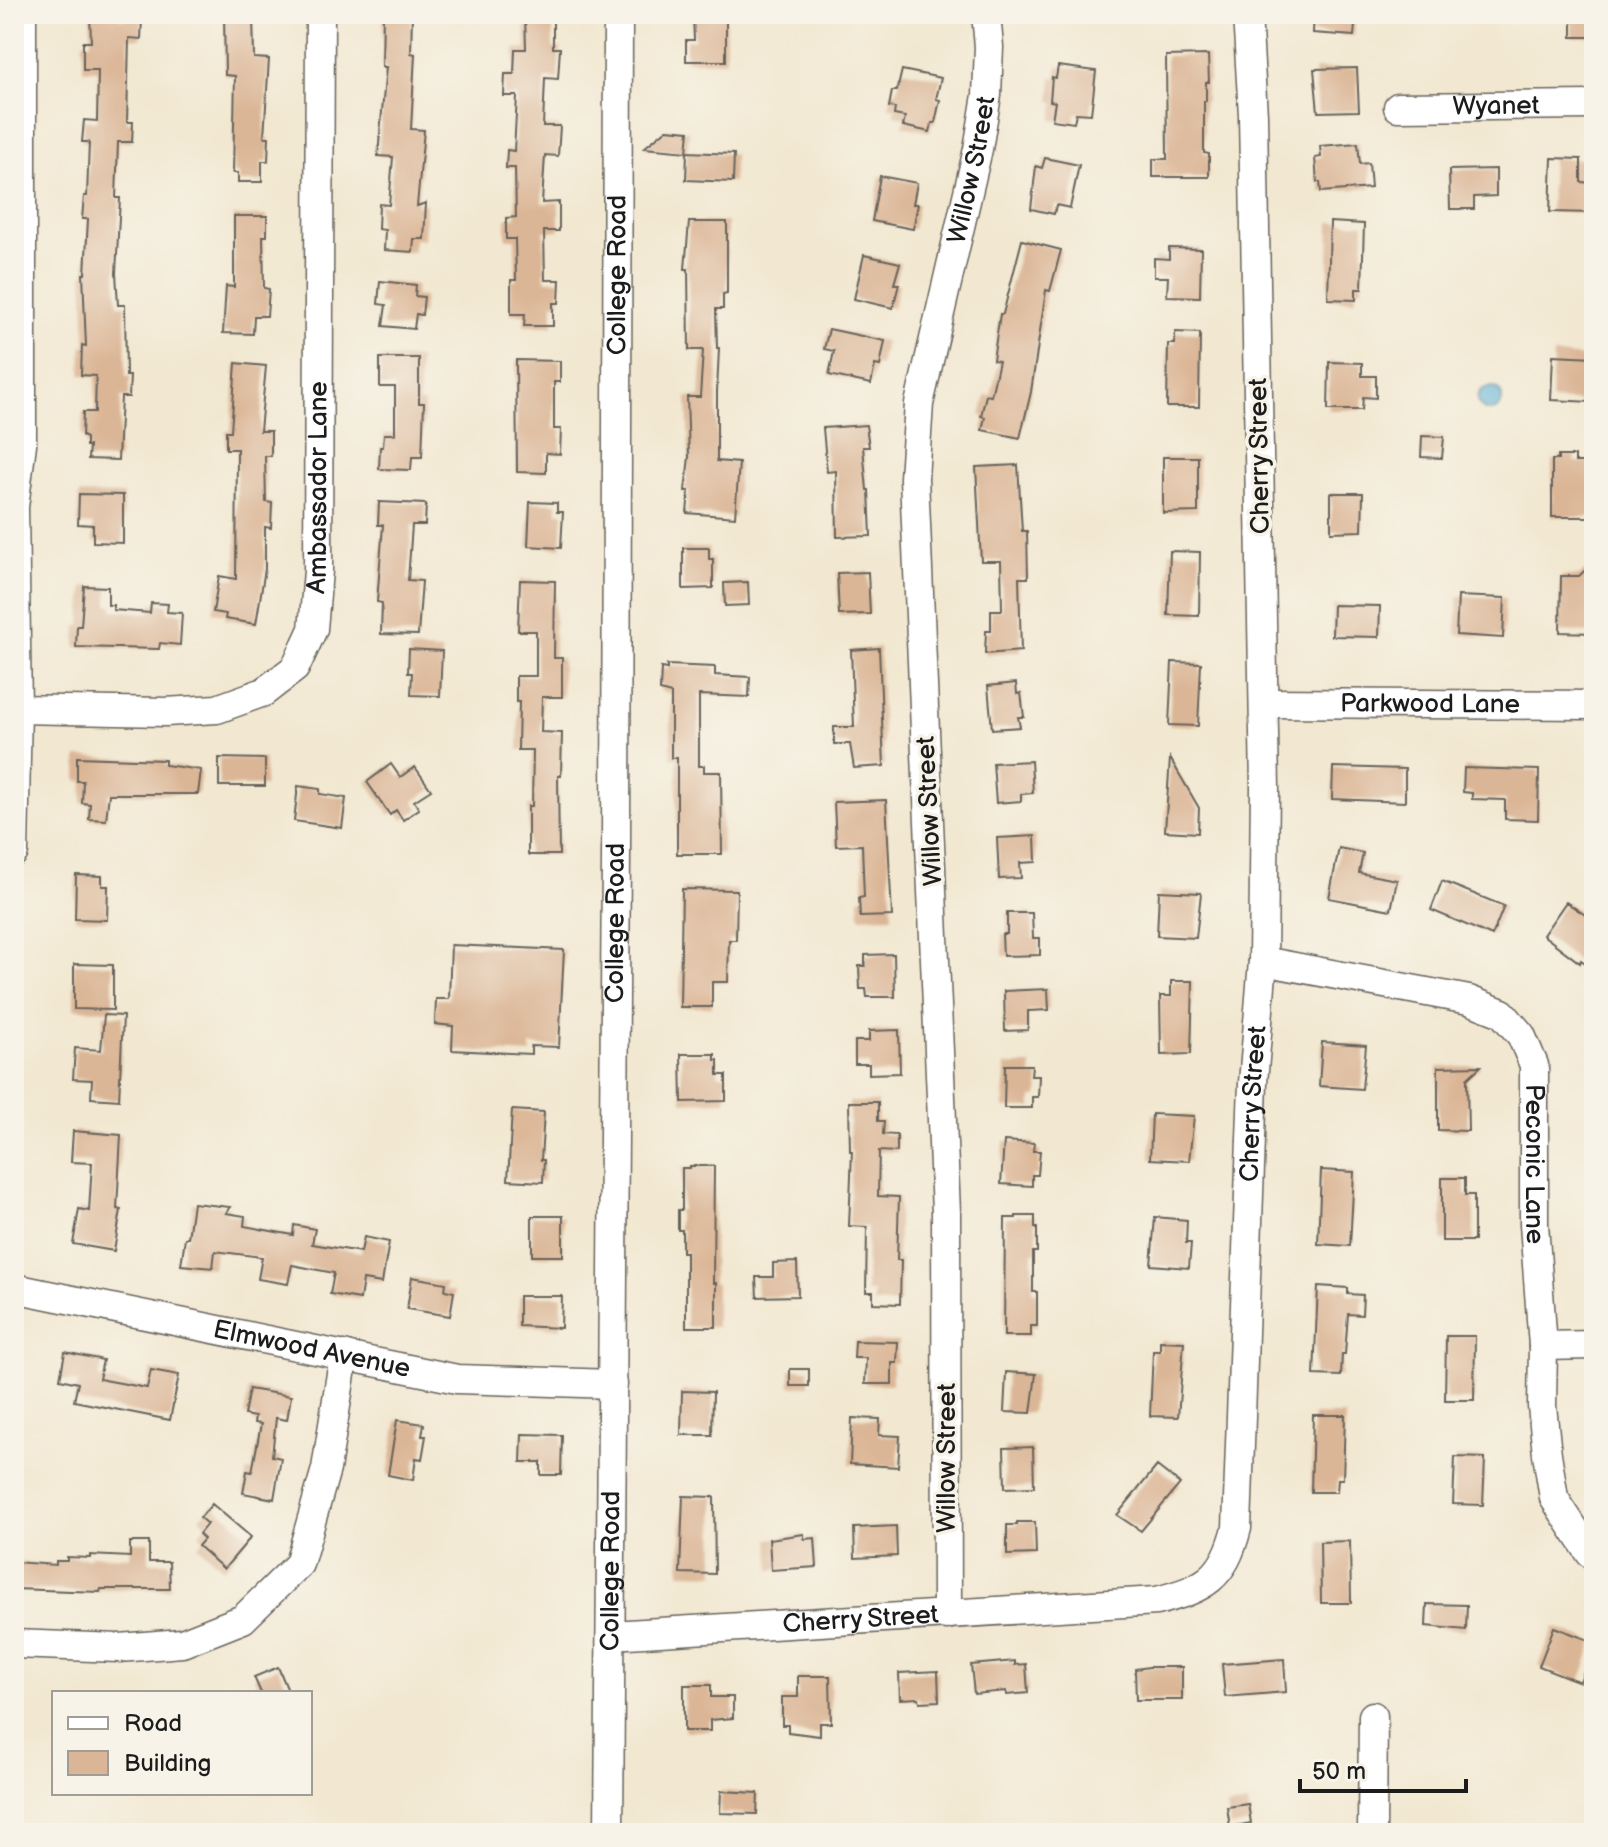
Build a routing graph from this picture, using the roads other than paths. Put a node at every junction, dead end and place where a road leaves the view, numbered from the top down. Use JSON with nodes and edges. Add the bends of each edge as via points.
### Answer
{"nodes":[{"id":1,"x":22,"y":14,"type":"edge"},
{"id":2,"x":320,"y":14,"type":"edge"},
{"id":3,"x":618,"y":14,"type":"edge"},
{"id":4,"x":986,"y":14,"type":"edge"},
{"id":5,"x":1247,"y":14,"type":"edge"},
{"id":6,"x":18,"y":75,"type":"edge"},
{"id":7,"x":1594,"y":105,"type":"edge"},
{"id":8,"x":1398,"y":107,"type":"dead end"},
{"id":9,"x":14,"y":507,"type":"edge"},
{"id":10,"x":1266,"y":703,"type":"junction"},
{"id":11,"x":1594,"y":705,"type":"edge"},
{"id":12,"x":17,"y":709,"type":"junction"},
{"id":13,"x":14,"y":852,"type":"edge"},
{"id":14,"x":1263,"y":961,"type":"junction"},
{"id":15,"x":14,"y":1288,"type":"edge"},
{"id":16,"x":1594,"y":1345,"type":"edge"},
{"id":17,"x":1543,"y":1346,"type":"junction"},
{"id":18,"x":344,"y":1355,"type":"junction"},
{"id":19,"x":613,"y":1384,"type":"junction"},
{"id":20,"x":1594,"y":1554,"type":"edge"},
{"id":21,"x":947,"y":1615,"type":"junction"},
{"id":22,"x":611,"y":1635,"type":"junction"},
{"id":23,"x":14,"y":1644,"type":"edge"},
{"id":24,"x":1373,"y":1716,"type":"dead end"},
{"id":25,"x":609,"y":1833,"type":"edge"},
{"id":26,"x":1372,"y":1833,"type":"edge"}],
"edges":[{"from":1,"to":6,"type":"street"},
{"from":2,"to":12,"type":"street","name":"Ambassador Lane","via":[[318,571],[313,629],[295,668],[264,692],[217,709]]},
{"from":3,"to":19,"type":"street","name":"College Road"},
{"from":4,"to":21,"type":"street","name":"Willow Street","via":[[987,95],[919,404],[914,478],[946,1212]]},
{"from":5,"to":10,"type":"street","name":"Cherry Street"},
{"from":6,"to":9,"type":"street","via":[[22,444]]},
{"from":7,"to":8,"type":"street","name":"Wyanet"},
{"from":9,"to":12,"type":"street"},
{"from":10,"to":11,"type":"street","name":"Parkwood Lane"},
{"from":10,"to":14,"type":"street","name":"Cherry Street"},
{"from":12,"to":13,"type":"street"},
{"from":14,"to":17,"type":"street","name":"Peconic Lane","via":[[1469,1000],[1502,1013],[1521,1035],[1534,1065],[1534,1224]]},
{"from":14,"to":21,"type":"street","name":"Cherry Street","via":[[1232,1549],[1213,1578],[1190,1592],[1157,1601]]},
{"from":15,"to":18,"type":"street","name":"Elmwood Avenue"},
{"from":16,"to":17,"type":"street"},
{"from":17,"to":20,"type":"street","name":"Peconic Lane","via":[[1542,1406],[1554,1498]]},
{"from":18,"to":19,"type":"street","name":"Elmwood Avenue","via":[[457,1379]]},
{"from":18,"to":23,"type":"street","via":[[326,1469],[299,1564],[243,1619],[182,1643],[119,1648]]},
{"from":19,"to":22,"type":"street","name":"College Road"},
{"from":21,"to":22,"type":"street","name":"Cherry Street"},
{"from":22,"to":25,"type":"street","name":"College Road"},
{"from":24,"to":26,"type":"street"}]}
